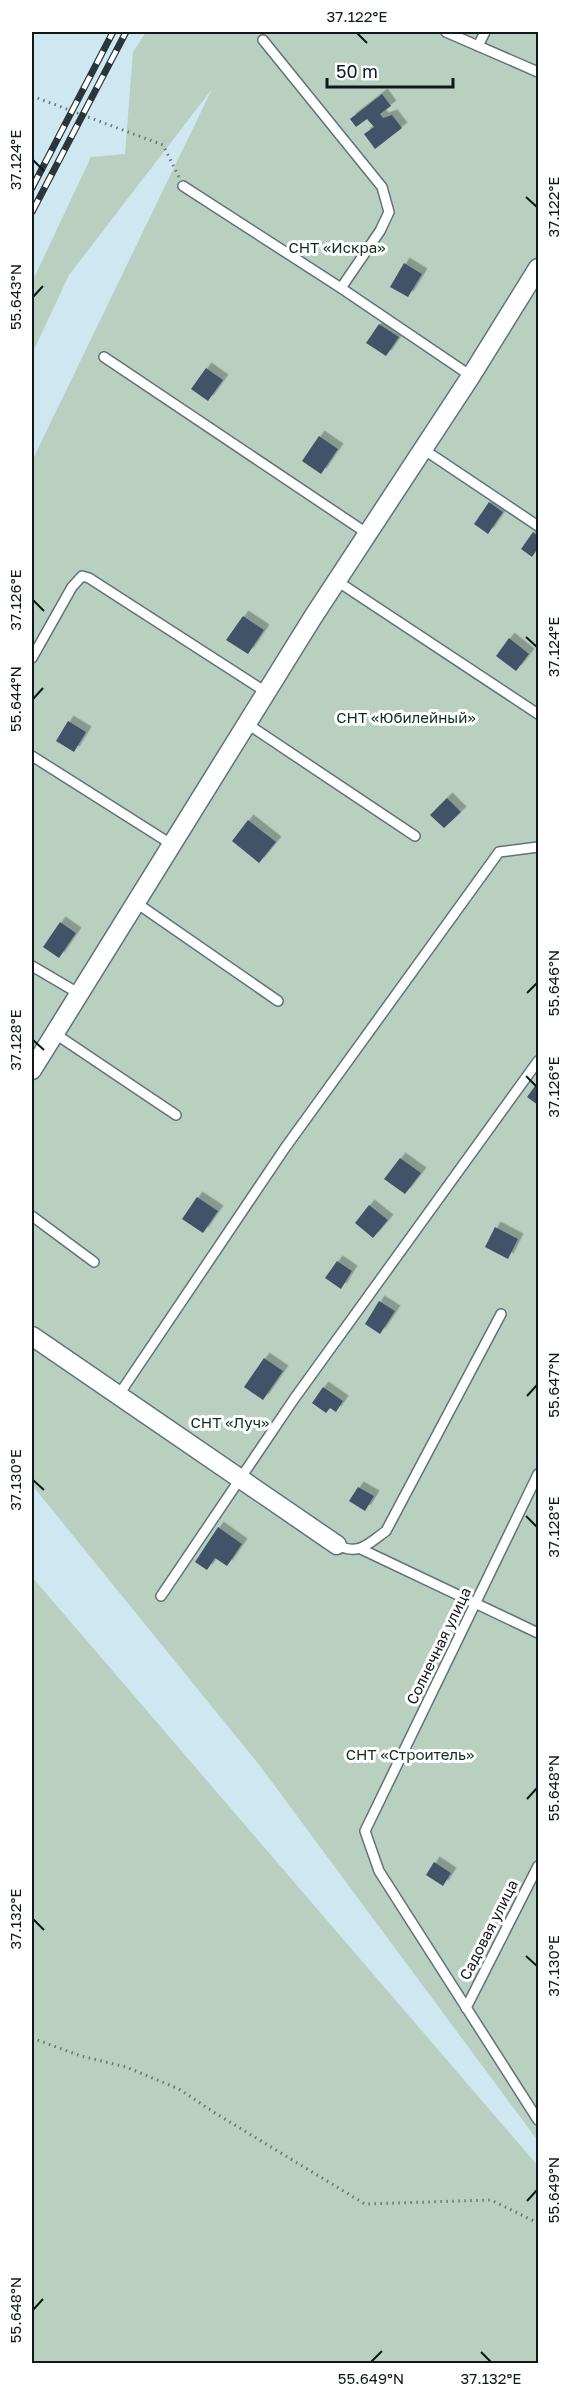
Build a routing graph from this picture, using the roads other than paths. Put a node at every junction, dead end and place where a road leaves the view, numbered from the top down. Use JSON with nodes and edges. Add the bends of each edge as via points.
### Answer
{"nodes":[{"id":1,"x":447,"y":32,"type":"edge"},
{"id":2,"x":485,"y":32,"type":"edge"},
{"id":3,"x":263,"y":40,"type":"dead end"},
{"id":4,"x":478,"y":46,"type":"junction"},
{"id":5,"x":538,"y":72,"type":"edge"},
{"id":6,"x":183,"y":186,"type":"road end"},
{"id":7,"x":538,"y":268,"type":"edge"},
{"id":8,"x":341,"y":288,"type":"junction"},
{"id":9,"x":104,"y":357,"type":"dead end"},
{"id":10,"x":471,"y":376,"type":"junction"},
{"id":11,"x":423,"y":449,"type":"junction"},
{"id":12,"x":538,"y":526,"type":"edge"},
{"id":13,"x":368,"y":534,"type":"junction"},
{"id":14,"x":337,"y":581,"type":"junction"},
{"id":15,"x":32,"y":658,"type":"edge"},
{"id":16,"x":266,"y":692,"type":"junction"},
{"id":17,"x":538,"y":714,"type":"edge"},
{"id":18,"x":246,"y":723,"type":"junction"},
{"id":19,"x":32,"y":756,"type":"edge"},
{"id":20,"x":415,"y":836,"type":"dead end"},
{"id":21,"x":171,"y":844,"type":"junction"},
{"id":22,"x":538,"y":847,"type":"edge"},
{"id":23,"x":135,"y":902,"type":"junction"},
{"id":24,"x":32,"y":966,"type":"edge"},
{"id":25,"x":78,"y":993,"type":"junction"},
{"id":26,"x":278,"y":1001,"type":"dead end"},
{"id":27,"x":54,"y":1033,"type":"junction"},
{"id":28,"x":538,"y":1061,"type":"edge"},
{"id":29,"x":32,"y":1070,"type":"edge"},
{"id":30,"x":176,"y":1115,"type":"dead end"},
{"id":31,"x":32,"y":1216,"type":"edge"},
{"id":32,"x":94,"y":1262,"type":"dead end"},
{"id":33,"x":501,"y":1314,"type":"dead end"},
{"id":34,"x":32,"y":1336,"type":"edge"},
{"id":35,"x":118,"y":1396,"type":"junction"},
{"id":36,"x":538,"y":1474,"type":"edge"},
{"id":37,"x":240,"y":1479,"type":"junction"},
{"id":38,"x":337,"y":1545,"type":"joint"},
{"id":39,"x":361,"y":1549,"type":"junction"},
{"id":40,"x":161,"y":1596,"type":"dead end"},
{"id":41,"x":476,"y":1605,"type":"junction"},
{"id":42,"x":538,"y":1633,"type":"edge"},
{"id":43,"x":538,"y":1866,"type":"edge"},
{"id":44,"x":466,"y":2008,"type":"junction"},
{"id":45,"x":538,"y":2120,"type":"edge"}],
"edges":[{"from":1,"to":4,"type":"lane"},
{"from":2,"to":4,"type":"lane"},
{"from":3,"to":8,"type":"lane","via":[[382,187],[389,212]]},
{"from":4,"to":5,"type":"lane"},
{"from":6,"to":8,"type":"lane"},
{"from":7,"to":10,"type":"street"},
{"from":8,"to":10,"type":"lane"},
{"from":9,"to":13,"type":"lane"},
{"from":10,"to":11,"type":"street"},
{"from":11,"to":12,"type":"lane"},
{"from":11,"to":13,"type":"street"},
{"from":13,"to":14,"type":"street"},
{"from":14,"to":16,"type":"street"},
{"from":14,"to":17,"type":"lane"},
{"from":15,"to":16,"type":"lane","via":[[82,576]]},
{"from":16,"to":18,"type":"street"},
{"from":18,"to":20,"type":"lane"},
{"from":18,"to":21,"type":"street"},
{"from":19,"to":21,"type":"lane"},
{"from":21,"to":23,"type":"street"},
{"from":22,"to":35,"type":"lane","via":[[499,852],[285,1148]]},
{"from":23,"to":25,"type":"street"},
{"from":23,"to":26,"type":"lane"},
{"from":24,"to":25,"type":"lane"},
{"from":25,"to":27,"type":"street"},
{"from":27,"to":29,"type":"street"},
{"from":27,"to":30,"type":"lane"},
{"from":28,"to":37,"type":"lane"},
{"from":31,"to":32,"type":"lane"},
{"from":33,"to":39,"type":"lane","via":[[386,1531]]},
{"from":34,"to":35,"type":"street"},
{"from":35,"to":37,"type":"street"},
{"from":36,"to":41,"type":"lane","name":"Солнечная улица"},
{"from":37,"to":38,"type":"street"},
{"from":37,"to":40,"type":"lane"},
{"from":38,"to":39,"type":"lane","via":[[348,1551]]},
{"from":39,"to":41,"type":"lane"},
{"from":41,"to":42,"type":"lane"},
{"from":41,"to":44,"type":"lane","name":"Солнечная улица","via":[[365,1831],[379,1871]]},
{"from":43,"to":44,"type":"lane","name":"Садовая улица"},
{"from":44,"to":45,"type":"lane"}]}
